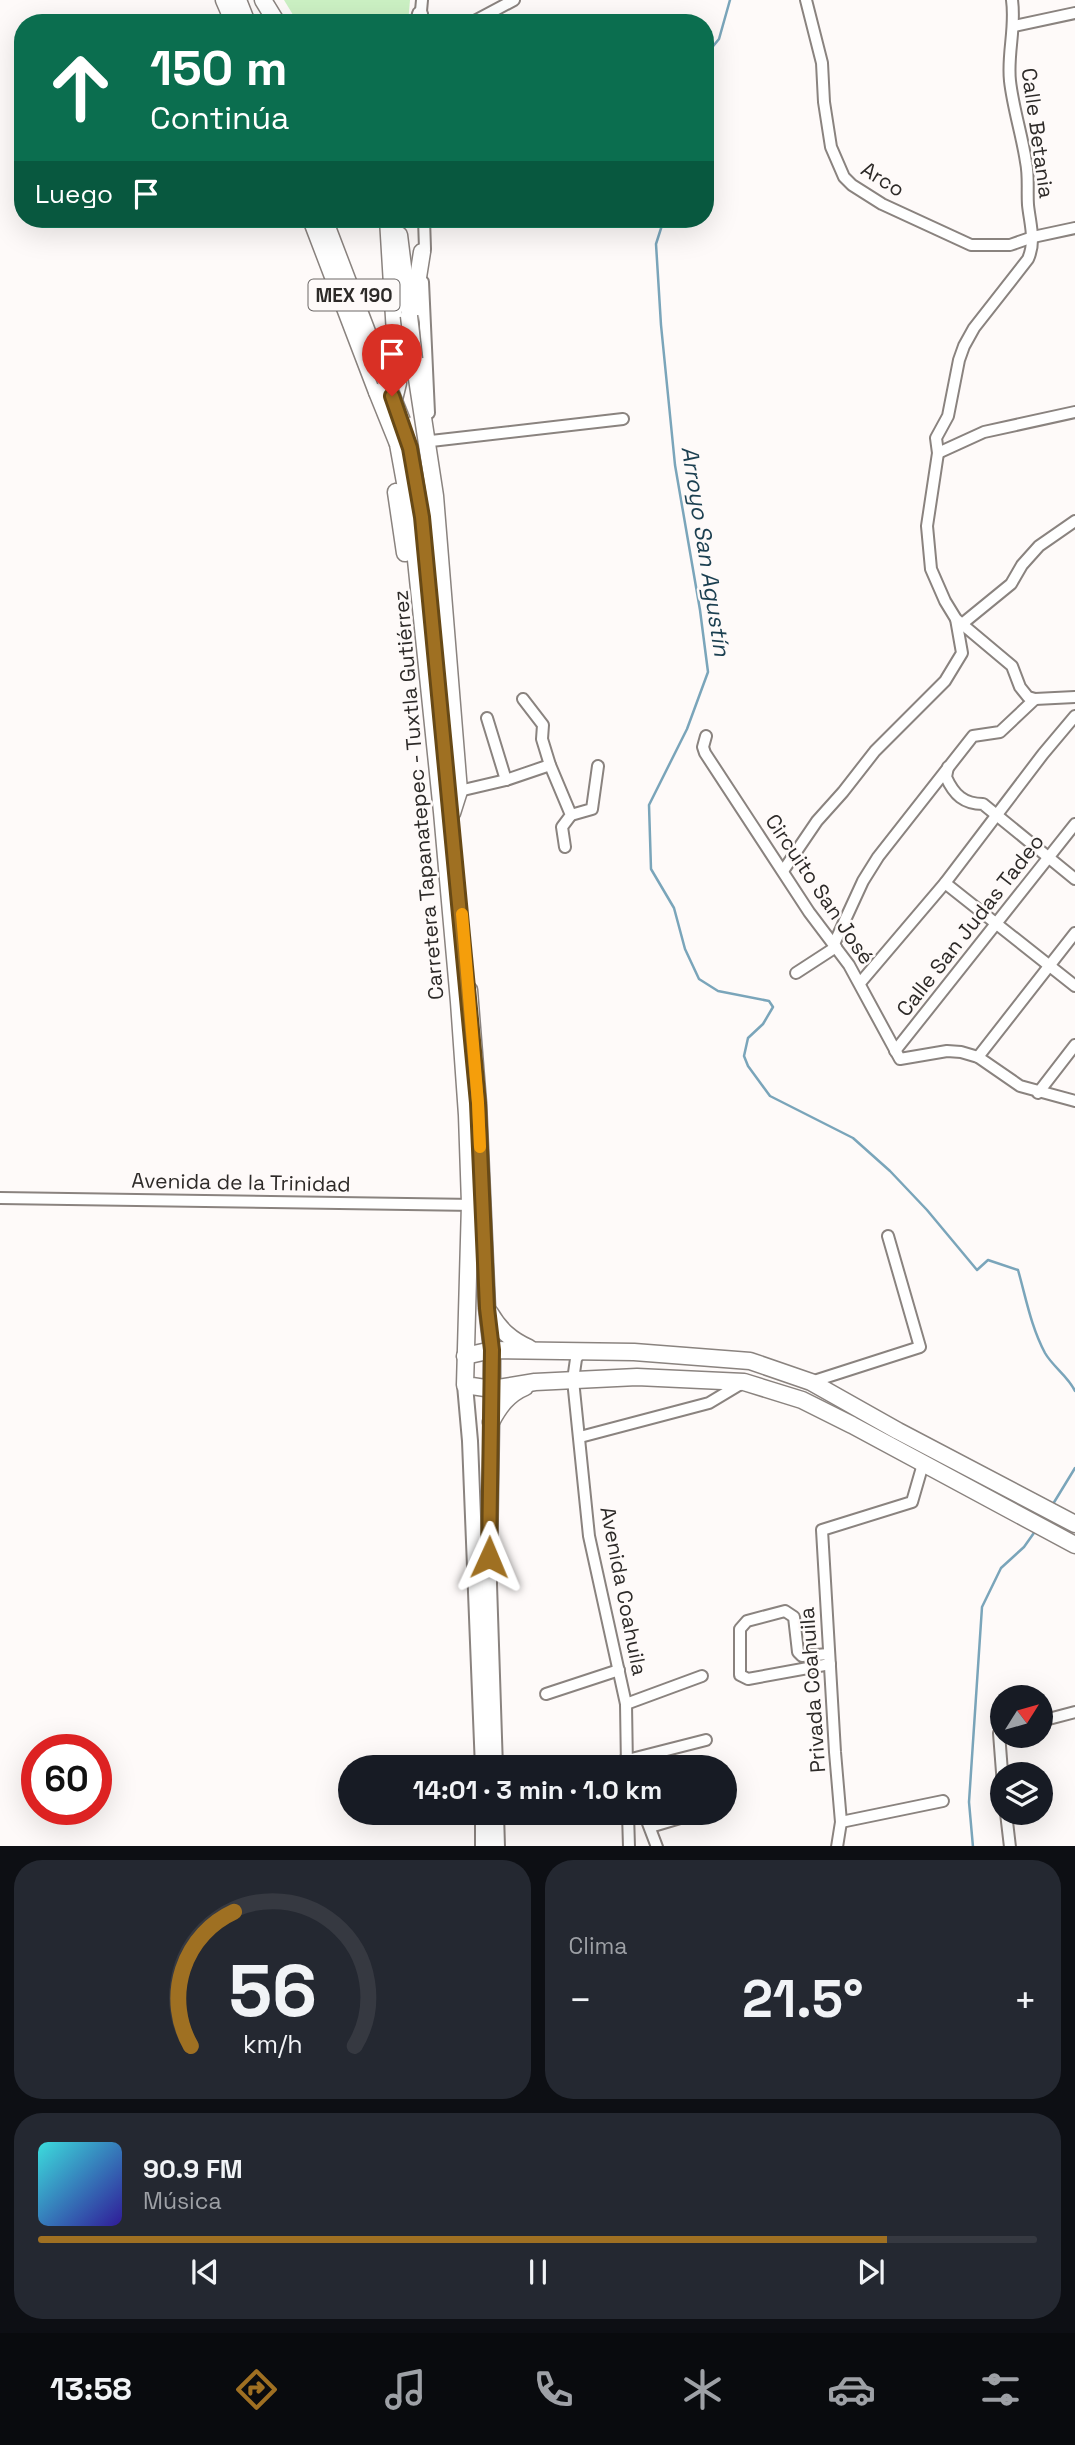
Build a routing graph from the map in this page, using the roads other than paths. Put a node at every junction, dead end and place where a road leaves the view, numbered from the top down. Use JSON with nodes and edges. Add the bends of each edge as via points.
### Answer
{"nodes":[{"id":1,"x":514,"y":0,"type":"edge"},
{"id":2,"x":806,"y":0,"type":"edge"},
{"id":3,"x":1012,"y":0,"type":"edge"},
{"id":4,"x":1075,"y":13,"type":"edge"},
{"id":5,"x":488,"y":14,"type":"edge"},
{"id":6,"x":1014,"y":26,"type":"junction"},
{"id":7,"x":314,"y":228,"type":"edge"},
{"id":8,"x":327,"y":228,"type":"edge"},
{"id":9,"x":389,"y":228,"type":"edge"},
{"id":10,"x":398,"y":228,"type":"edge"},
{"id":11,"x":424,"y":228,"type":"edge"},
{"id":12,"x":1075,"y":228,"type":"edge"},
{"id":13,"x":1033,"y":237,"type":"junction"},
{"id":14,"x":422,"y":252,"type":"junction"},
{"id":15,"x":398,"y":383,"type":"junction"},
{"id":16,"x":1075,"y":412,"type":"edge"},
{"id":17,"x":623,"y":419,"type":"dead end"},
{"id":18,"x":431,"y":441,"type":"junction"},
{"id":19,"x":938,"y":453,"type":"junction"},
{"id":20,"x":435,"y":496,"type":"junction"},
{"id":21,"x":1075,"y":521,"type":"edge"},
{"id":22,"x":959,"y":621,"type":"junction"},
{"id":23,"x":1075,"y":697,"type":"edge"},
{"id":24,"x":523,"y":699,"type":"dead end"},
{"id":25,"x":1035,"y":699,"type":"junction"},
{"id":26,"x":431,"y":710,"type":"junction"},
{"id":27,"x":1075,"y":716,"type":"edge"},
{"id":28,"x":487,"y":718,"type":"dead end"},
{"id":29,"x":706,"y":736,"type":"dead end"},
{"id":30,"x":550,"y":765,"type":"junction"},
{"id":31,"x":598,"y":766,"type":"dead end"},
{"id":32,"x":948,"y":767,"type":"junction"},
{"id":33,"x":506,"y":780,"type":"junction"},
{"id":34,"x":459,"y":791,"type":"junction"},
{"id":35,"x":452,"y":813,"type":"junction"},
{"id":36,"x":570,"y":815,"type":"junction"},
{"id":37,"x":996,"y":815,"type":"junction"},
{"id":38,"x":1075,"y":824,"type":"edge"},
{"id":39,"x":565,"y":847,"type":"dead end"},
{"id":40,"x":1047,"y":858,"type":"junction"},
{"id":41,"x":783,"y":871,"type":"junction"},
{"id":42,"x":1075,"y":879,"type":"edge"},
{"id":43,"x":945,"y":883,"type":"junction"},
{"id":44,"x":996,"y":923,"type":"junction"},
{"id":45,"x":1075,"y":933,"type":"edge"},
{"id":46,"x":835,"y":946,"type":"junction"},
{"id":47,"x":1049,"y":965,"type":"junction"},
{"id":48,"x":796,"y":973,"type":"dead end"},
{"id":49,"x":860,"y":983,"type":"junction"},
{"id":50,"x":1075,"y":986,"type":"edge"},
{"id":51,"x":1075,"y":1045,"type":"edge"},
{"id":52,"x":897,"y":1055,"type":"junction"},
{"id":53,"x":978,"y":1057,"type":"junction"},
{"id":54,"x":1038,"y":1093,"type":"junction"},
{"id":55,"x":1075,"y":1101,"type":"edge"},
{"id":56,"x":0,"y":1198,"type":"edge"},
{"id":57,"x":476,"y":1205,"type":"junction"},
{"id":58,"x":888,"y":1236,"type":"dead end"},
{"id":59,"x":487,"y":1308,"type":"junction"},
{"id":60,"x":492,"y":1350,"type":"junction"},
{"id":61,"x":535,"y":1351,"type":"junction"},
{"id":62,"x":581,"y":1351,"type":"junction"},
{"id":63,"x":464,"y":1356,"type":"junction"},
{"id":64,"x":573,"y":1380,"type":"junction"},
{"id":65,"x":811,"y":1381,"type":"junction"},
{"id":66,"x":535,"y":1382,"type":"junction"},
{"id":67,"x":744,"y":1382,"type":"junction"},
{"id":68,"x":465,"y":1385,"type":"junction"},
{"id":69,"x":492,"y":1389,"type":"junction"},
{"id":70,"x":491,"y":1422,"type":"junction"},
{"id":71,"x":580,"y":1437,"type":"junction"},
{"id":72,"x":923,"y":1464,"type":"junction"},
{"id":73,"x":1068,"y":1520,"type":"edge"},
{"id":74,"x":1075,"y":1545,"type":"edge"},
{"id":75,"x":829,"y":1659,"type":"junction"},
{"id":76,"x":619,"y":1670,"type":"junction"},
{"id":77,"x":702,"y":1676,"type":"dead end"},
{"id":78,"x":546,"y":1694,"type":"dead end"},
{"id":79,"x":626,"y":1704,"type":"junction"},
{"id":80,"x":1075,"y":1712,"type":"edge"},
{"id":81,"x":1054,"y":1718,"type":"edge"},
{"id":82,"x":706,"y":1740,"type":"dead end"},
{"id":83,"x":482,"y":1755,"type":"edge"},
{"id":84,"x":495,"y":1755,"type":"edge"},
{"id":85,"x":627,"y":1755,"type":"edge"},
{"id":86,"x":654,"y":1755,"type":"edge"},
{"id":87,"x":943,"y":1801,"type":"dead end"},
{"id":88,"x":841,"y":1822,"type":"junction"},
{"id":89,"x":483,"y":1825,"type":"edge"},
{"id":90,"x":496,"y":1825,"type":"edge"},
{"id":91,"x":628,"y":1825,"type":"edge"},
{"id":92,"x":657,"y":1825,"type":"edge"},
{"id":93,"x":1007,"y":1825,"type":"edge"},
{"id":94,"x":650,"y":1827,"type":"joint"},
{"id":95,"x":483,"y":1846,"type":"edge"},
{"id":96,"x":497,"y":1846,"type":"edge"},
{"id":97,"x":629,"y":1846,"type":"edge"},
{"id":98,"x":657,"y":1846,"type":"edge"},
{"id":99,"x":837,"y":1846,"type":"edge"},
{"id":100,"x":1010,"y":1846,"type":"edge"}],
"edges":[{"from":1,"to":5,"type":"street"},
{"from":2,"to":13,"type":"street","name":"Arco","via":[[822,63],[831,147],[844,177],[882,204],[971,245],[1010,245]]},
{"from":3,"to":6,"type":"street","name":"Calle Betania"},
{"from":4,"to":6,"type":"street"},
{"from":6,"to":13,"type":"street","name":"Calle Betania","via":[[1010,83],[1027,165]]},
{"from":7,"to":26,"type":"highway","name":"Carretera Tapanatepec - Tuxtla Gutiérrez","number":"MEX 190","bridge":true,"via":[[398,444],[412,521]]},
{"from":8,"to":35,"type":"highway","name":"Carretera Tapanatepec - Tuxtla Gutiérrez","number":"MEX 190","bridge":true,"via":[[402,421],[422,517]]},
{"from":9,"to":15,"type":"highway"},
{"from":10,"to":20,"type":"highway","number":"MEX 190","bridge":true},
{"from":11,"to":14,"type":"street"},
{"from":12,"to":13,"type":"street","name":"Arco"},
{"from":13,"to":19,"type":"street","via":[[1028,259],[964,346],[948,416],[936,438]]},
{"from":14,"to":15,"type":"highway"},
{"from":14,"to":18,"type":"street"},
{"from":15,"to":26,"type":"highway","via":[[387,436],[415,646]]},
{"from":16,"to":19,"type":"street","via":[[984,432]]},
{"from":17,"to":18,"type":"street"},
{"from":18,"to":20,"type":"street"},
{"from":19,"to":22,"type":"street","via":[[927,526],[931,569]]},
{"from":20,"to":34,"type":"highway","number":"MEX 190"},
{"from":21,"to":22,"type":"street","via":[[1039,545],[1011,584]]},
{"from":22,"to":25,"type":"street","via":[[1012,666],[1020,687]]},
{"from":22,"to":41,"type":"street","via":[[962,653],[945,681],[875,751]]},
{"from":23,"to":25,"type":"street"},
{"from":24,"to":30,"type":"street","via":[[543,725]]},
{"from":25,"to":32,"type":"street","via":[[1000,732],[973,736]]},
{"from":26,"to":57,"type":"highway","name":"Carretera Tapanatepec - Tuxtla Gutiérrez","number":"MEX 190"},
{"from":27,"to":37,"type":"street"},
{"from":28,"to":33,"type":"street"},
{"from":29,"to":41,"type":"street","name":"Circuito San José","via":[[705,753]]},
{"from":30,"to":33,"type":"street"},
{"from":30,"to":36,"type":"street"},
{"from":31,"to":36,"type":"street","via":[[592,809]]},
{"from":32,"to":37,"type":"street","via":[[946,777],[957,795],[971,804],[983,804]]},
{"from":32,"to":46,"type":"street","via":[[878,857]]},
{"from":33,"to":34,"type":"street"},
{"from":34,"to":35,"type":"highway","number":"MEX 190"},
{"from":35,"to":57,"type":"highway","name":"Carretera Tapanatepec - Tuxtla Gutiérrez","number":"MEX 190","via":[[478,1103]]},
{"from":36,"to":39,"type":"street","via":[[562,827]]},
{"from":37,"to":40,"type":"street"},
{"from":37,"to":43,"type":"street"},
{"from":38,"to":40,"type":"street","name":"Calle San Judas Tadeo"},
{"from":40,"to":42,"type":"street"},
{"from":40,"to":44,"type":"street","name":"Calle San Judas Tadeo"},
{"from":41,"to":46,"type":"street","name":"Circuito San José"},
{"from":43,"to":44,"type":"street"},
{"from":43,"to":49,"type":"street"},
{"from":44,"to":47,"type":"street"},
{"from":44,"to":52,"type":"street","name":"Calle San Judas Tadeo"},
{"from":45,"to":47,"type":"street"},
{"from":46,"to":48,"type":"street"},
{"from":46,"to":49,"type":"street","name":"Circuito San José"},
{"from":47,"to":50,"type":"street"},
{"from":47,"to":53,"type":"street"},
{"from":49,"to":52,"type":"street","name":"Circuito San José"},
{"from":51,"to":54,"type":"street"},
{"from":52,"to":53,"type":"street","via":[[947,1051]]},
{"from":53,"to":54,"type":"street"},
{"from":54,"to":55,"type":"street"},
{"from":56,"to":57,"type":"street","name":"Avenida de la Trinidad"},
{"from":57,"to":59,"type":"highway","name":"Carretera Tapanatepec - Tuxtla Gutiérrez","number":"MEX 190"},
{"from":57,"to":63,"type":"highway","name":"Carretera Tapanatepec - Tuxtla Gutiérrez","number":"MEX 190"},
{"from":58,"to":65,"type":"street","via":[[920,1347]]},
{"from":59,"to":60,"type":"highway","name":"Carretera Tapanatepec - Tuxtla Gutiérrez","number":"MEX 190"},
{"from":59,"to":61,"type":"highway","via":[[514,1342]]},
{"from":60,"to":61,"type":"highway"},
{"from":60,"to":63,"type":"highway"},
{"from":60,"to":69,"type":"highway","name":"Carretera Tapanatepec - Tuxtla Gutiérrez","number":"MEX 190"},
{"from":61,"to":62,"type":"highway"},
{"from":62,"to":64,"type":"street"},
{"from":62,"to":65,"type":"highway","via":[[750,1360]]},
{"from":63,"to":68,"type":"highway","name":"Carretera Tapanatepec - Tuxtla Gutiérrez","number":"MEX 190"},
{"from":64,"to":66,"type":"highway"},
{"from":64,"to":67,"type":"highway","via":[[637,1377]]},
{"from":64,"to":71,"type":"street","name":"Avenida Coahuila"},
{"from":65,"to":73,"type":"highway"},
{"from":66,"to":69,"type":"highway"},
{"from":66,"to":70,"type":"highway","via":[[501,1404]]},
{"from":67,"to":71,"type":"street","via":[[709,1403]]},
{"from":67,"to":72,"type":"highway","via":[[802,1400]]},
{"from":68,"to":69,"type":"highway"},
{"from":68,"to":83,"type":"main road","number":"MEX 190"},
{"from":69,"to":70,"type":"main road","number":"MEX 190"},
{"from":70,"to":84,"type":"main road","number":"MEX 190","via":[[489,1584]]},
{"from":71,"to":76,"type":"street","name":"Avenida Coahuila","via":[[589,1536]]},
{"from":72,"to":74,"type":"highway"},
{"from":72,"to":75,"type":"street","name":"Privada Coahuila","via":[[912,1502],[822,1530]]},
{"from":75,"to":75,"type":"street","via":[[748,1679],[740,1675],[740,1629],[747,1621],[785,1612],[794,1617],[798,1652]]},
{"from":75,"to":88,"type":"street","name":"Privada Coahuila"},
{"from":76,"to":78,"type":"street"},
{"from":76,"to":79,"type":"street","name":"Avenida Coahuila"},
{"from":77,"to":79,"type":"street"},
{"from":79,"to":85,"type":"street","name":"Avenida Coahuila"},
{"from":80,"to":81,"type":"street"},
{"from":82,"to":86,"type":"street"},
{"from":87,"to":88,"type":"street"},
{"from":88,"to":99,"type":"street","name":"Privada Coahuila"},
{"from":89,"to":95,"type":"main road"},
{"from":90,"to":96,"type":"main road"},
{"from":91,"to":97,"type":"street"},
{"from":92,"to":94,"type":"street"},
{"from":93,"to":100,"type":"street"},
{"from":94,"to":98,"type":"street"}]}
